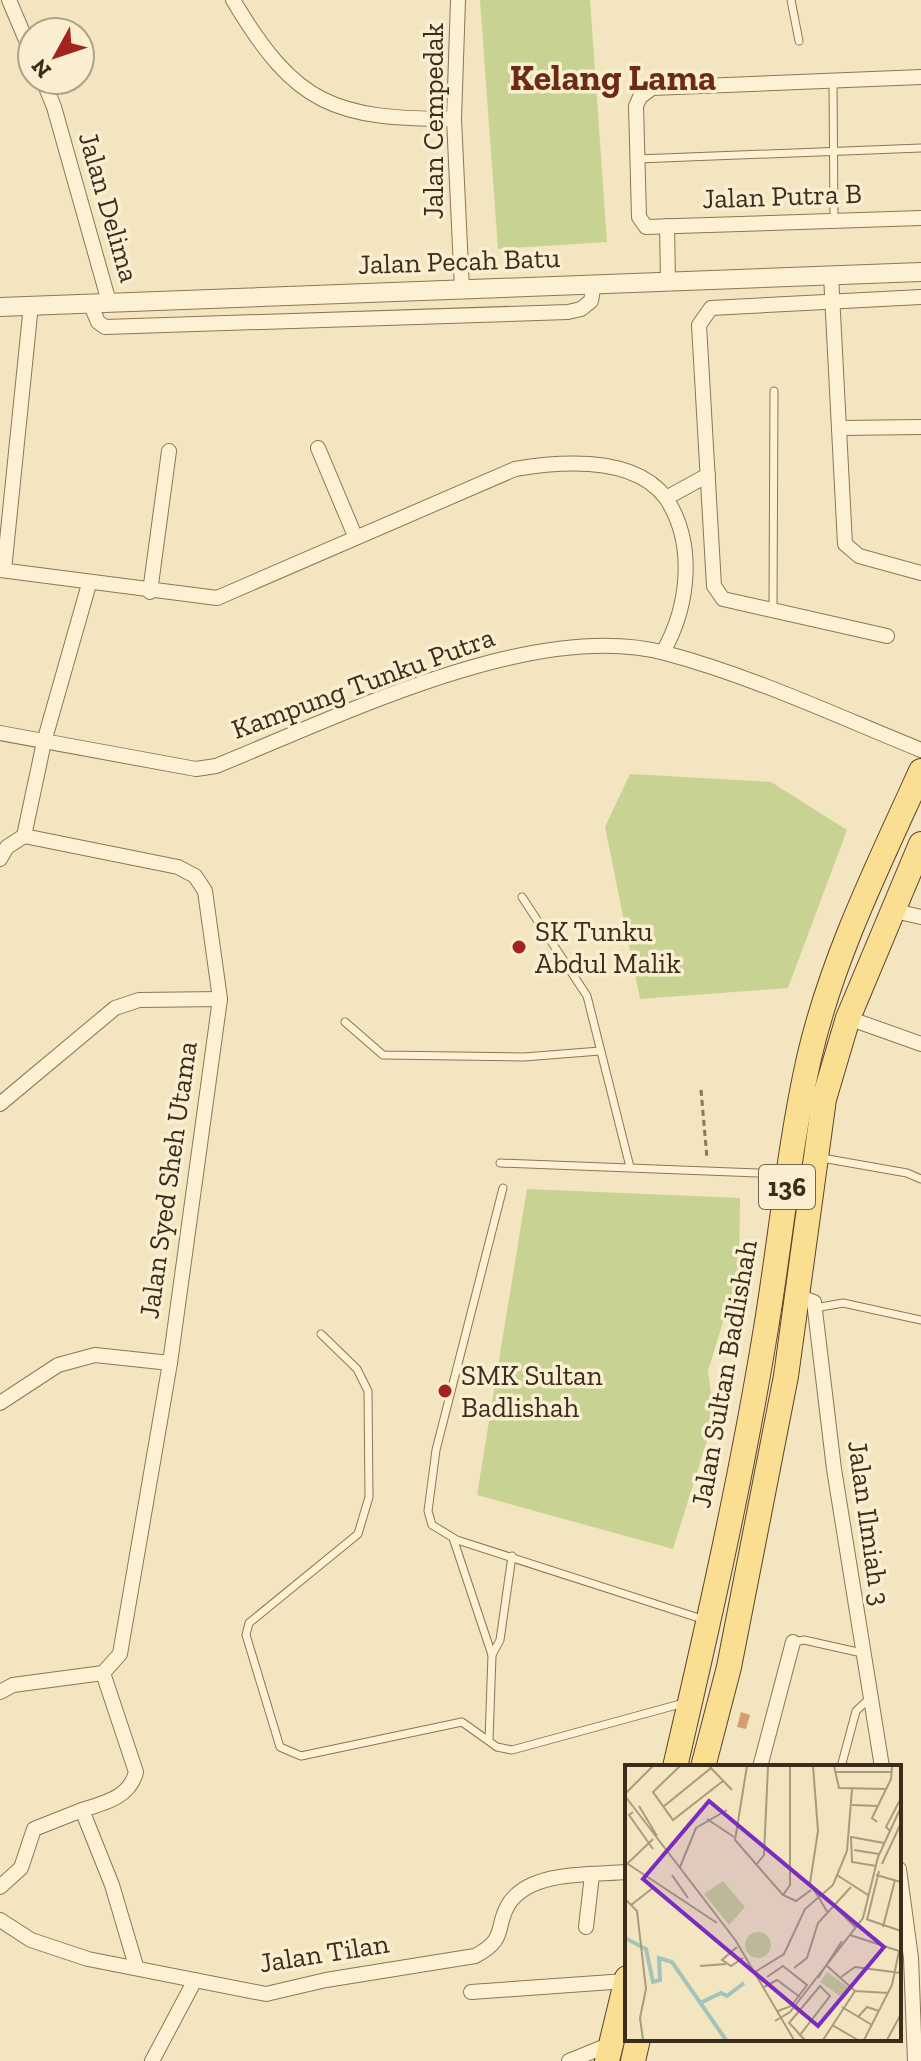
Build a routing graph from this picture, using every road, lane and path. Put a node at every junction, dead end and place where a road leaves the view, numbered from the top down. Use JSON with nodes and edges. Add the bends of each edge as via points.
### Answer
{"nodes":[{"id":1,"x":233,"y":0,"type":"edge"},
{"id":2,"x":458,"y":0,"type":"edge"},
{"id":3,"x":791,"y":0,"type":"edge"},
{"id":4,"x":799,"y":41,"type":"dead end"},
{"id":5,"x":921,"y":77,"type":"edge"},
{"id":6,"x":833,"y":81,"type":"junction"},
{"id":7,"x":50,"y":96,"type":"edge"},
{"id":8,"x":454,"y":119,"type":"junction"},
{"id":9,"x":921,"y":148,"type":"edge"},
{"id":10,"x":833,"y":151,"type":"junction"},
{"id":11,"x":637,"y":159,"type":"junction"},
{"id":12,"x":921,"y":218,"type":"edge"},
{"id":13,"x":834,"y":221,"type":"junction"},
{"id":14,"x":667,"y":226,"type":"junction"},
{"id":15,"x":921,"y":272,"type":"edge"},
{"id":16,"x":831,"y":275,"type":"junction"},
{"id":17,"x":668,"y":280,"type":"junction"},
{"id":18,"x":594,"y":283,"type":"junction"},
{"id":19,"x":462,"y":289,"type":"junction"},
{"id":20,"x":921,"y":297,"type":"edge"},
{"id":21,"x":833,"y":301,"type":"junction"},
{"id":22,"x":99,"y":302,"type":"junction"},
{"id":23,"x":31,"y":305,"type":"junction"},
{"id":24,"x":0,"y":307,"type":"edge"},
{"id":25,"x":774,"y":391,"type":"dead end"},
{"id":26,"x":921,"y":427,"type":"edge"},
{"id":27,"x":841,"y":428,"type":"junction"},
{"id":28,"x":318,"y":448,"type":"dead end"},
{"id":29,"x":169,"y":451,"type":"dead end"},
{"id":30,"x":708,"y":475,"type":"junction"},
{"id":31,"x":666,"y":498,"type":"junction"},
{"id":32,"x":355,"y":536,"type":"junction"},
{"id":33,"x":2,"y":570,"type":"edge"},
{"id":34,"x":921,"y":572,"type":"edge"},
{"id":35,"x":89,"y":584,"type":"junction"},
{"id":36,"x":150,"y":592,"type":"junction"},
{"id":37,"x":773,"y":608,"type":"junction"},
{"id":38,"x":887,"y":636,"type":"dead end"},
{"id":39,"x":663,"y":652,"type":"junction"},
{"id":40,"x":0,"y":733,"type":"edge"},
{"id":41,"x":44,"y":742,"type":"junction"},
{"id":42,"x":921,"y":750,"type":"edge"},
{"id":43,"x":921,"y":771,"type":"edge"},
{"id":44,"x":24,"y":836,"type":"junction"},
{"id":45,"x":921,"y":844,"type":"edge"},
{"id":46,"x":0,"y":859,"type":"edge"},
{"id":47,"x":522,"y":897,"type":"dead end"},
{"id":48,"x":890,"y":910,"type":"junction"},
{"id":49,"x":921,"y":917,"type":"edge"},
{"id":50,"x":220,"y":999,"type":"junction"},
{"id":51,"x":848,"y":1018,"type":"junction"},
{"id":52,"x":345,"y":1022,"type":"dead end"},
{"id":53,"x":921,"y":1044,"type":"edge"},
{"id":54,"x":600,"y":1051,"type":"junction"},
{"id":55,"x":701,"y":1090,"type":"dead end"},
{"id":56,"x":0,"y":1104,"type":"edge"},
{"id":57,"x":816,"y":1157,"type":"junction"},
{"id":58,"x":500,"y":1163,"type":"dead end"},
{"id":59,"x":630,"y":1167,"type":"junction"},
{"id":60,"x":708,"y":1170,"type":"junction"},
{"id":61,"x":788,"y":1174,"type":"junction"},
{"id":62,"x":921,"y":1179,"type":"edge"},
{"id":63,"x":503,"y":1188,"type":"dead end"},
{"id":64,"x":807,"y":1303,"type":"junction"},
{"id":65,"x":921,"y":1320,"type":"edge"},
{"id":66,"x":321,"y":1334,"type":"dead end"},
{"id":67,"x":170,"y":1363,"type":"junction"},
{"id":68,"x":0,"y":1403,"type":"edge"},
{"id":69,"x":453,"y":1538,"type":"junction"},
{"id":70,"x":512,"y":1556,"type":"junction"},
{"id":71,"x":717,"y":1578,"type":"junction"},
{"id":72,"x":746,"y":1581,"type":"junction"},
{"id":73,"x":708,"y":1620,"type":"junction"},
{"id":74,"x":793,"y":1642,"type":"joint"},
{"id":75,"x":862,"y":1653,"type":"junction"},
{"id":76,"x":492,"y":1655,"type":"junction"},
{"id":77,"x":108,"y":1669,"type":"junction"},
{"id":78,"x":0,"y":1692,"type":"edge"},
{"id":79,"x":870,"y":1698,"type":"junction"},
{"id":80,"x":691,"y":1701,"type":"junction"},
{"id":81,"x":489,"y":1740,"type":"junction"},
{"id":82,"x":675,"y":1765,"type":"edge"},
{"id":83,"x":704,"y":1765,"type":"edge"},
{"id":84,"x":761,"y":1765,"type":"edge"},
{"id":85,"x":842,"y":1765,"type":"edge"},
{"id":86,"x":882,"y":1765,"type":"edge"},
{"id":87,"x":82,"y":1810,"type":"junction"},
{"id":88,"x":625,"y":1872,"type":"edge"},
{"id":89,"x":592,"y":1875,"type":"junction"},
{"id":90,"x":901,"y":1878,"type":"edge"},
{"id":91,"x":0,"y":1887,"type":"edge"},
{"id":92,"x":0,"y":1920,"type":"edge"},
{"id":93,"x":586,"y":1927,"type":"dead end"},
{"id":94,"x":915,"y":1942,"type":"edge"},
{"id":95,"x":136,"y":1966,"type":"junction"},
{"id":96,"x":195,"y":1980,"type":"junction"},
{"id":97,"x":625,"y":1980,"type":"edge"},
{"id":98,"x":625,"y":1988,"type":"edge"},
{"id":99,"x":471,"y":1992,"type":"dead end"},
{"id":100,"x":638,"y":2041,"type":"edge"},
{"id":101,"x":609,"y":2052,"type":"edge"},
{"id":102,"x":152,"y":2061,"type":"edge"},
{"id":103,"x":569,"y":2061,"type":"edge"},
{"id":104,"x":633,"y":2061,"type":"edge"},
{"id":105,"x":915,"y":2061,"type":"edge"}],
"edges":[{"from":1,"to":8,"type":"street","via":[[270,54],[313,95],[341,110],[384,119]]},
{"from":2,"to":8,"type":"street","name":"Jalan Cempedak"},
{"from":3,"to":4,"type":"lane"},
{"from":5,"to":6,"type":"street"},
{"from":6,"to":10,"type":"lane"},
{"from":6,"to":11,"type":"street","via":[[652,88],[636,106]]},
{"from":7,"to":22,"type":"street","name":"Jalan Delima"},
{"from":8,"to":19,"type":"street","name":"Jalan Cempedak"},
{"from":9,"to":10,"type":"lane"},
{"from":10,"to":11,"type":"lane"},
{"from":10,"to":13,"type":"lane"},
{"from":11,"to":14,"type":"street","name":"Jalan Putra B","via":[[639,217],[646,227]]},
{"from":12,"to":13,"type":"street","name":"Jalan Putra B"},
{"from":13,"to":14,"type":"street","name":"Jalan Putra B"},
{"from":14,"to":17,"type":"street"},
{"from":15,"to":16,"type":"street","name":"Jalan Pecah Batu"},
{"from":16,"to":17,"type":"street","name":"Jalan Pecah Batu"},
{"from":16,"to":21,"type":"street"},
{"from":17,"to":18,"type":"street","name":"Jalan Pecah Batu"},
{"from":18,"to":19,"type":"street","name":"Jalan Pecah Batu"},
{"from":18,"to":22,"type":"street","via":[[591,301],[568,312],[105,327],[98,322]]},
{"from":19,"to":22,"type":"street","name":"Jalan Pecah Batu"},
{"from":20,"to":21,"type":"street"},
{"from":21,"to":27,"type":"street"},
{"from":21,"to":30,"type":"street","via":[[711,308],[704,315],[699,325]]},
{"from":22,"to":23,"type":"street","name":"Jalan Pecah Batu"},
{"from":23,"to":24,"type":"street","name":"Jalan Pecah Batu"},
{"from":23,"to":33,"type":"street"},
{"from":25,"to":37,"type":"lane"},
{"from":26,"to":27,"type":"street"},
{"from":27,"to":34,"type":"street","via":[[845,544],[859,556]]},
{"from":28,"to":32,"type":"street"},
{"from":29,"to":36,"type":"street"},
{"from":30,"to":31,"type":"street"},
{"from":30,"to":37,"type":"street","via":[[714,586],[723,599]]},
{"from":31,"to":32,"type":"street","via":[[656,485],[619,467],[538,465],[515,469]]},
{"from":31,"to":39,"type":"street","via":[[682,529],[686,561],[680,611]]},
{"from":32,"to":36,"type":"street","via":[[217,598]]},
{"from":33,"to":35,"type":"street"},
{"from":35,"to":36,"type":"street"},
{"from":35,"to":41,"type":"street"},
{"from":37,"to":38,"type":"street"},
{"from":39,"to":41,"type":"street","name":"Kampung Tunku Putra","via":[[569,647],[511,655],[196,769]]},
{"from":39,"to":42,"type":"street","name":"Kampung Tunku Putra"},
{"from":40,"to":41,"type":"street","name":"Kampung Tunku Putra"},
{"from":41,"to":44,"type":"street"},
{"from":43,"to":61,"type":"main road","name":"Jalan Sultan Badlishah","number":"136","via":[[828,993],[796,1117]]},
{"from":44,"to":46,"type":"street"},
{"from":44,"to":50,"type":"street","name":"Jalan Syed Sheh Utama","via":[[178,867],[195,876],[205,891]]},
{"from":45,"to":48,"type":"main road","name":"Jalan Sultan Badlishah","number":"136"},
{"from":47,"to":54,"type":"lane","via":[[587,996]]},
{"from":48,"to":49,"type":"street"},
{"from":48,"to":51,"type":"main road","name":"Jalan Sultan Badlishah","number":"136"},
{"from":50,"to":56,"type":"street","via":[[139,1000],[115,1008]]},
{"from":50,"to":67,"type":"street","name":"Jalan Syed Sheh Utama"},
{"from":51,"to":53,"type":"street"},
{"from":51,"to":57,"type":"main road","name":"Jalan Sultan Badlishah","number":"136","via":[[824,1099]]},
{"from":52,"to":54,"type":"lane","via":[[383,1055],[524,1057]]},
{"from":54,"to":59,"type":"lane"},
{"from":55,"to":60,"type":"path"},
{"from":57,"to":62,"type":"lane"},
{"from":57,"to":64,"type":"main road","name":"Jalan Sultan Badlishah","number":"136"},
{"from":58,"to":59,"type":"lane"},
{"from":59,"to":60,"type":"lane"},
{"from":60,"to":61,"type":"lane"},
{"from":61,"to":71,"type":"main road","name":"Jalan Sultan Badlishah","number":"136","via":[[764,1342]]},
{"from":63,"to":69,"type":"lane","via":[[436,1450],[428,1511],[432,1525]]},
{"from":64,"to":65,"type":"lane","via":[[843,1303]]},
{"from":64,"to":72,"type":"main road","name":"Jalan Sultan Badlishah","number":"136"},
{"from":64,"to":75,"type":"street","name":"Jalan Ilmiah 3"},
{"from":66,"to":81,"type":"lane","via":[[357,1369],[368,1391],[369,1497],[358,1534],[249,1623],[246,1635],[280,1747],[301,1756],[462,1722]]},
{"from":67,"to":68,"type":"street","via":[[95,1355],[58,1365]]},
{"from":67,"to":77,"type":"street","name":"Jalan Syed Sheh Utama","via":[[120,1654]]},
{"from":69,"to":70,"type":"lane"},
{"from":69,"to":76,"type":"lane"},
{"from":70,"to":73,"type":"lane"},
{"from":70,"to":76,"type":"lane","via":[[500,1640]]},
{"from":71,"to":72,"type":"main road","via":[[727,1595],[736,1595]]},
{"from":71,"to":73,"type":"main road","name":"Jalan Sultan Badlishah","number":"136"},
{"from":72,"to":83,"type":"main road","name":"Jalan Sultan Badlishah","number":"136"},
{"from":73,"to":80,"type":"main road","name":"Jalan Sultan Badlishah","number":"136"},
{"from":74,"to":75,"type":"lane"},
{"from":74,"to":84,"type":"street"},
{"from":75,"to":79,"type":"street","name":"Jalan Ilmiah 3"},
{"from":76,"to":81,"type":"lane"},
{"from":77,"to":78,"type":"street","via":[[13,1685]]},
{"from":77,"to":87,"type":"street","via":[[136,1772],[121,1795]]},
{"from":79,"to":85,"type":"lane","via":[[856,1711]]},
{"from":79,"to":86,"type":"street","name":"Jalan Ilmiah 3"},
{"from":80,"to":81,"type":"lane","via":[[512,1750]]},
{"from":80,"to":82,"type":"main road","name":"Jalan Sultan Badlishah","number":"136"},
{"from":87,"to":91,"type":"street","via":[[34,1829],[21,1868]]},
{"from":87,"to":95,"type":"street"},
{"from":88,"to":89,"type":"street","name":"Jalan Tilan"},
{"from":89,"to":93,"type":"street"},
{"from":89,"to":96,"type":"street","name":"Jalan Tilan","via":[[526,1887],[509,1903],[491,1948],[475,1956],[266,1994]]},
{"from":90,"to":94,"type":"street"},
{"from":92,"to":95,"type":"street","name":"Jalan Tilan","via":[[31,1940],[88,1959]]},
{"from":94,"to":105,"type":"street"},
{"from":95,"to":96,"type":"street","name":"Jalan Tilan"},
{"from":96,"to":102,"type":"street"},
{"from":97,"to":99,"type":"street"},
{"from":98,"to":101,"type":"main road"},
{"from":100,"to":104,"type":"main road"},
{"from":101,"to":103,"type":"street"}]}
